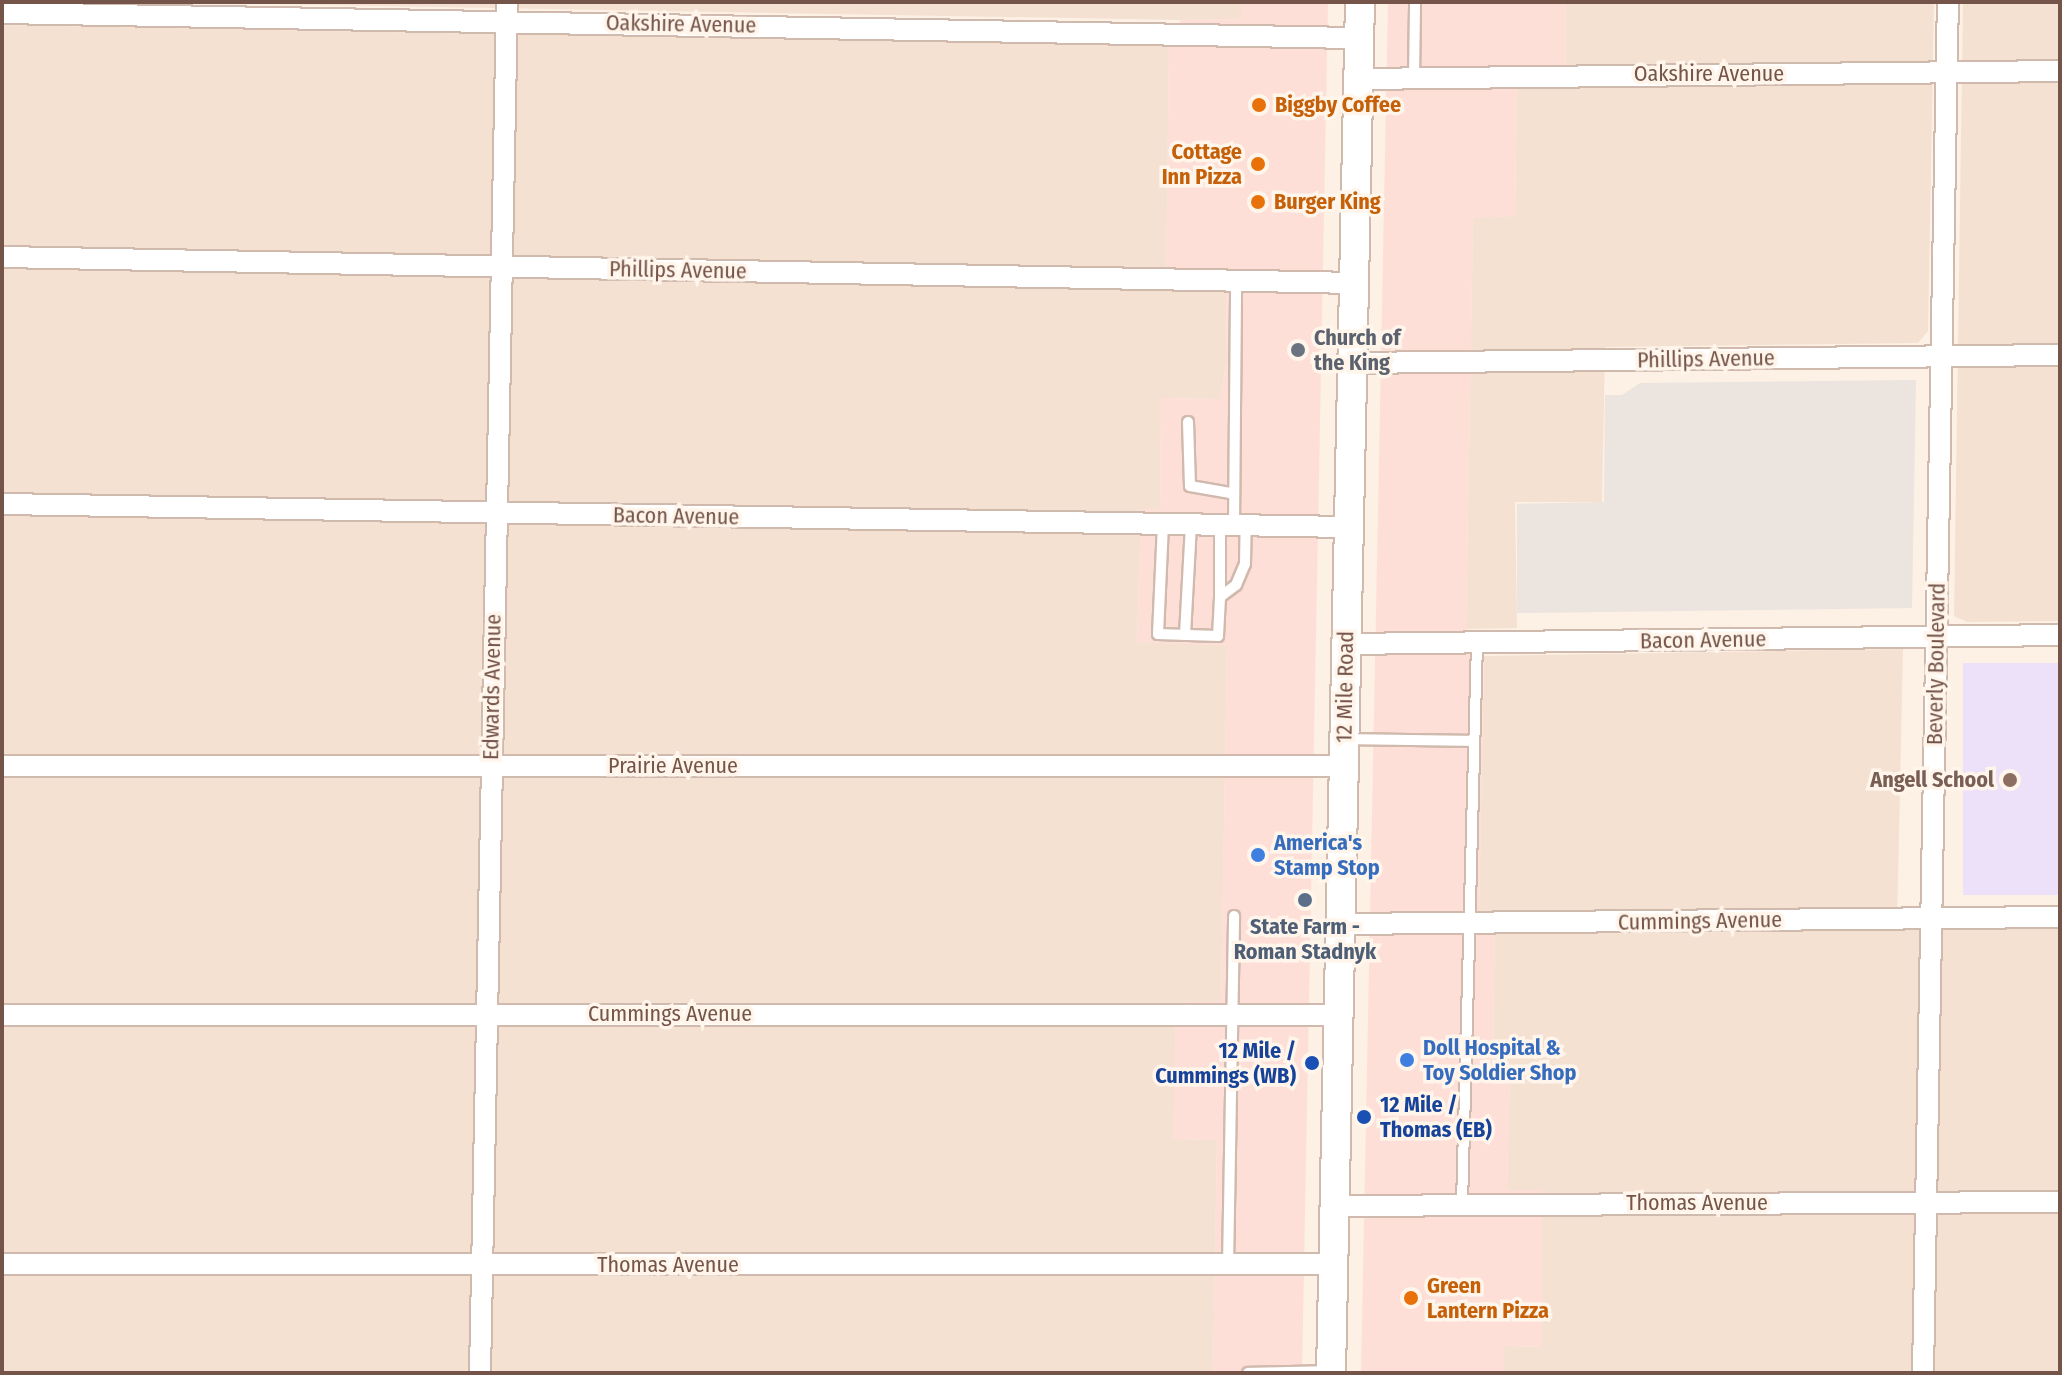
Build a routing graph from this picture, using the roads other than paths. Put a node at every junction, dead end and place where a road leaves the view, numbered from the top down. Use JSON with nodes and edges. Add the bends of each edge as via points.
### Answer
{"nodes":[{"id":1,"x":1360,"y":2,"type":"edge"},
{"id":2,"x":1415,"y":2,"type":"edge"},
{"id":3,"x":1948,"y":2,"type":"edge"},
{"id":4,"x":506,"y":11,"type":"edge"},
{"id":5,"x":2,"y":13,"type":"edge"},
{"id":6,"x":1359,"y":38,"type":"junction"},
{"id":7,"x":2060,"y":71,"type":"edge"},
{"id":8,"x":1947,"y":72,"type":"junction"},
{"id":9,"x":1414,"y":78,"type":"junction"},
{"id":10,"x":1358,"y":79,"type":"junction"},
{"id":11,"x":2,"y":257,"type":"edge"},
{"id":12,"x":500,"y":268,"type":"junction"},
{"id":13,"x":1236,"y":280,"type":"junction"},
{"id":14,"x":1354,"y":283,"type":"junction"},
{"id":15,"x":2060,"y":355,"type":"edge"},
{"id":16,"x":1942,"y":357,"type":"junction"},
{"id":17,"x":1353,"y":363,"type":"junction"},
{"id":18,"x":1188,"y":422,"type":"dead end"},
{"id":19,"x":1230,"y":493,"type":"junction"},
{"id":20,"x":2,"y":504,"type":"edge"},
{"id":21,"x":496,"y":513,"type":"junction"},
{"id":22,"x":1163,"y":524,"type":"junction"},
{"id":23,"x":1191,"y":524,"type":"junction"},
{"id":24,"x":1233,"y":525,"type":"junction"},
{"id":25,"x":1349,"y":527,"type":"junction"},
{"id":26,"x":1220,"y":597,"type":"junction"},
{"id":27,"x":1185,"y":635,"type":"junction"},
{"id":28,"x":2060,"y":635,"type":"edge"},
{"id":29,"x":1937,"y":637,"type":"junction"},
{"id":30,"x":1477,"y":642,"type":"junction"},
{"id":31,"x":1346,"y":644,"type":"junction"},
{"id":32,"x":1474,"y":741,"type":"junction"},
{"id":33,"x":1344,"y":753,"type":"junction"},
{"id":34,"x":2,"y":766,"type":"edge"},
{"id":35,"x":491,"y":766,"type":"junction"},
{"id":36,"x":1234,"y":916,"type":"dead end"},
{"id":37,"x":2060,"y":917,"type":"edge"},
{"id":38,"x":1930,"y":919,"type":"junction"},
{"id":39,"x":1468,"y":923,"type":"junction"},
{"id":40,"x":1341,"y":924,"type":"junction"},
{"id":41,"x":487,"y":1014,"type":"junction"},
{"id":42,"x":2,"y":1015,"type":"edge"},
{"id":43,"x":1339,"y":1015,"type":"junction"},
{"id":44,"x":1233,"y":1017,"type":"junction"},
{"id":45,"x":2060,"y":1202,"type":"edge"},
{"id":46,"x":1926,"y":1203,"type":"junction"},
{"id":47,"x":1462,"y":1204,"type":"junction"},
{"id":48,"x":1335,"y":1206,"type":"junction"},
{"id":49,"x":2,"y":1264,"type":"edge"},
{"id":50,"x":1333,"y":1264,"type":"junction"},
{"id":51,"x":482,"y":1265,"type":"junction"},
{"id":52,"x":1228,"y":1266,"type":"junction"},
{"id":53,"x":1331,"y":1372,"type":"edge"},
{"id":54,"x":480,"y":1373,"type":"edge"},
{"id":55,"x":1248,"y":1373,"type":"edge"},
{"id":56,"x":1923,"y":1373,"type":"edge"}],
"edges":[{"from":1,"to":6,"type":"main road","name":"12 Mile Road"},
{"from":2,"to":9,"type":"lane"},
{"from":3,"to":8,"type":"street","name":"Beverly Boulevard"},
{"from":4,"to":5,"type":"street","name":"Oakshire Avenue"},
{"from":4,"to":6,"type":"street","name":"Oakshire Avenue"},
{"from":4,"to":12,"type":"street","name":"Edwards Avenue"},
{"from":6,"to":10,"type":"main road","name":"12 Mile Road"},
{"from":7,"to":8,"type":"street","name":"Oakshire Avenue"},
{"from":8,"to":9,"type":"street","name":"Oakshire Avenue"},
{"from":8,"to":16,"type":"street","name":"Beverly Boulevard"},
{"from":9,"to":10,"type":"street","name":"Oakshire Avenue"},
{"from":10,"to":14,"type":"main road","name":"12 Mile Road"},
{"from":11,"to":12,"type":"street","name":"Phillips Avenue"},
{"from":12,"to":13,"type":"street","name":"Phillips Avenue"},
{"from":12,"to":21,"type":"street","name":"Edwards Avenue"},
{"from":13,"to":14,"type":"street","name":"Phillips Avenue"},
{"from":13,"to":19,"type":"lane"},
{"from":14,"to":17,"type":"main road","name":"12 Mile Road"},
{"from":15,"to":16,"type":"street","name":"Phillips Avenue"},
{"from":16,"to":17,"type":"street","name":"Phillips Avenue"},
{"from":16,"to":29,"type":"street","name":"Beverly Boulevard"},
{"from":17,"to":25,"type":"main road","name":"12 Mile Road"},
{"from":18,"to":19,"type":"lane","via":[[1190,486]]},
{"from":19,"to":24,"type":"lane"},
{"from":20,"to":21,"type":"street","name":"Bacon Avenue"},
{"from":21,"to":22,"type":"street","name":"Bacon Avenue"},
{"from":21,"to":35,"type":"street","name":"Edwards Avenue"},
{"from":22,"to":23,"type":"street","name":"Bacon Avenue"},
{"from":22,"to":27,"type":"lane","via":[[1158,634]]},
{"from":23,"to":24,"type":"street","name":"Bacon Avenue"},
{"from":23,"to":27,"type":"lane"},
{"from":24,"to":25,"type":"street","name":"Bacon Avenue"},
{"from":24,"to":26,"type":"lane"},
{"from":24,"to":26,"type":"lane","via":[[1245,564],[1236,585]]},
{"from":25,"to":31,"type":"main road","name":"12 Mile Road"},
{"from":26,"to":27,"type":"lane","via":[[1218,636]]},
{"from":28,"to":29,"type":"street","name":"Bacon Avenue"},
{"from":29,"to":30,"type":"street","name":"Bacon Avenue"},
{"from":29,"to":38,"type":"street","name":"Beverly Boulevard"},
{"from":30,"to":31,"type":"street","name":"Bacon Avenue"},
{"from":30,"to":32,"type":"lane"},
{"from":31,"to":33,"type":"main road","name":"12 Mile Road"},
{"from":32,"to":33,"type":"lane"},
{"from":32,"to":39,"type":"lane"},
{"from":33,"to":35,"type":"street","name":"Prairie Avenue"},
{"from":33,"to":40,"type":"main road","name":"12 Mile Road"},
{"from":34,"to":35,"type":"street","name":"Prairie Avenue"},
{"from":35,"to":41,"type":"street","name":"Edwards Avenue"},
{"from":36,"to":44,"type":"lane"},
{"from":37,"to":38,"type":"street","name":"Cummings Avenue"},
{"from":38,"to":39,"type":"street","name":"Cummings Avenue"},
{"from":38,"to":46,"type":"street","name":"Beverly Boulevard"},
{"from":39,"to":40,"type":"street","name":"Cummings Avenue"},
{"from":39,"to":47,"type":"lane"},
{"from":40,"to":43,"type":"main road","name":"12 Mile Road"},
{"from":41,"to":42,"type":"street","name":"Cummings Avenue"},
{"from":41,"to":44,"type":"street","name":"Cummings Avenue"},
{"from":41,"to":51,"type":"street","name":"Edwards Avenue"},
{"from":43,"to":44,"type":"street","name":"Cummings Avenue"},
{"from":43,"to":48,"type":"main road","name":"12 Mile Road"},
{"from":44,"to":52,"type":"lane"},
{"from":45,"to":46,"type":"street","name":"Thomas Avenue"},
{"from":46,"to":47,"type":"street","name":"Thomas Avenue"},
{"from":46,"to":56,"type":"street","name":"Beverly Boulevard"},
{"from":47,"to":48,"type":"street","name":"Thomas Avenue"},
{"from":48,"to":50,"type":"main road","name":"12 Mile Road"},
{"from":49,"to":51,"type":"street","name":"Thomas Avenue"},
{"from":50,"to":52,"type":"street","name":"Thomas Avenue"},
{"from":50,"to":53,"type":"main road","name":"12 Mile Road"},
{"from":51,"to":52,"type":"street","name":"Thomas Avenue"},
{"from":51,"to":54,"type":"street","name":"Edwards Avenue"},
{"from":53,"to":55,"type":"lane"}]}
